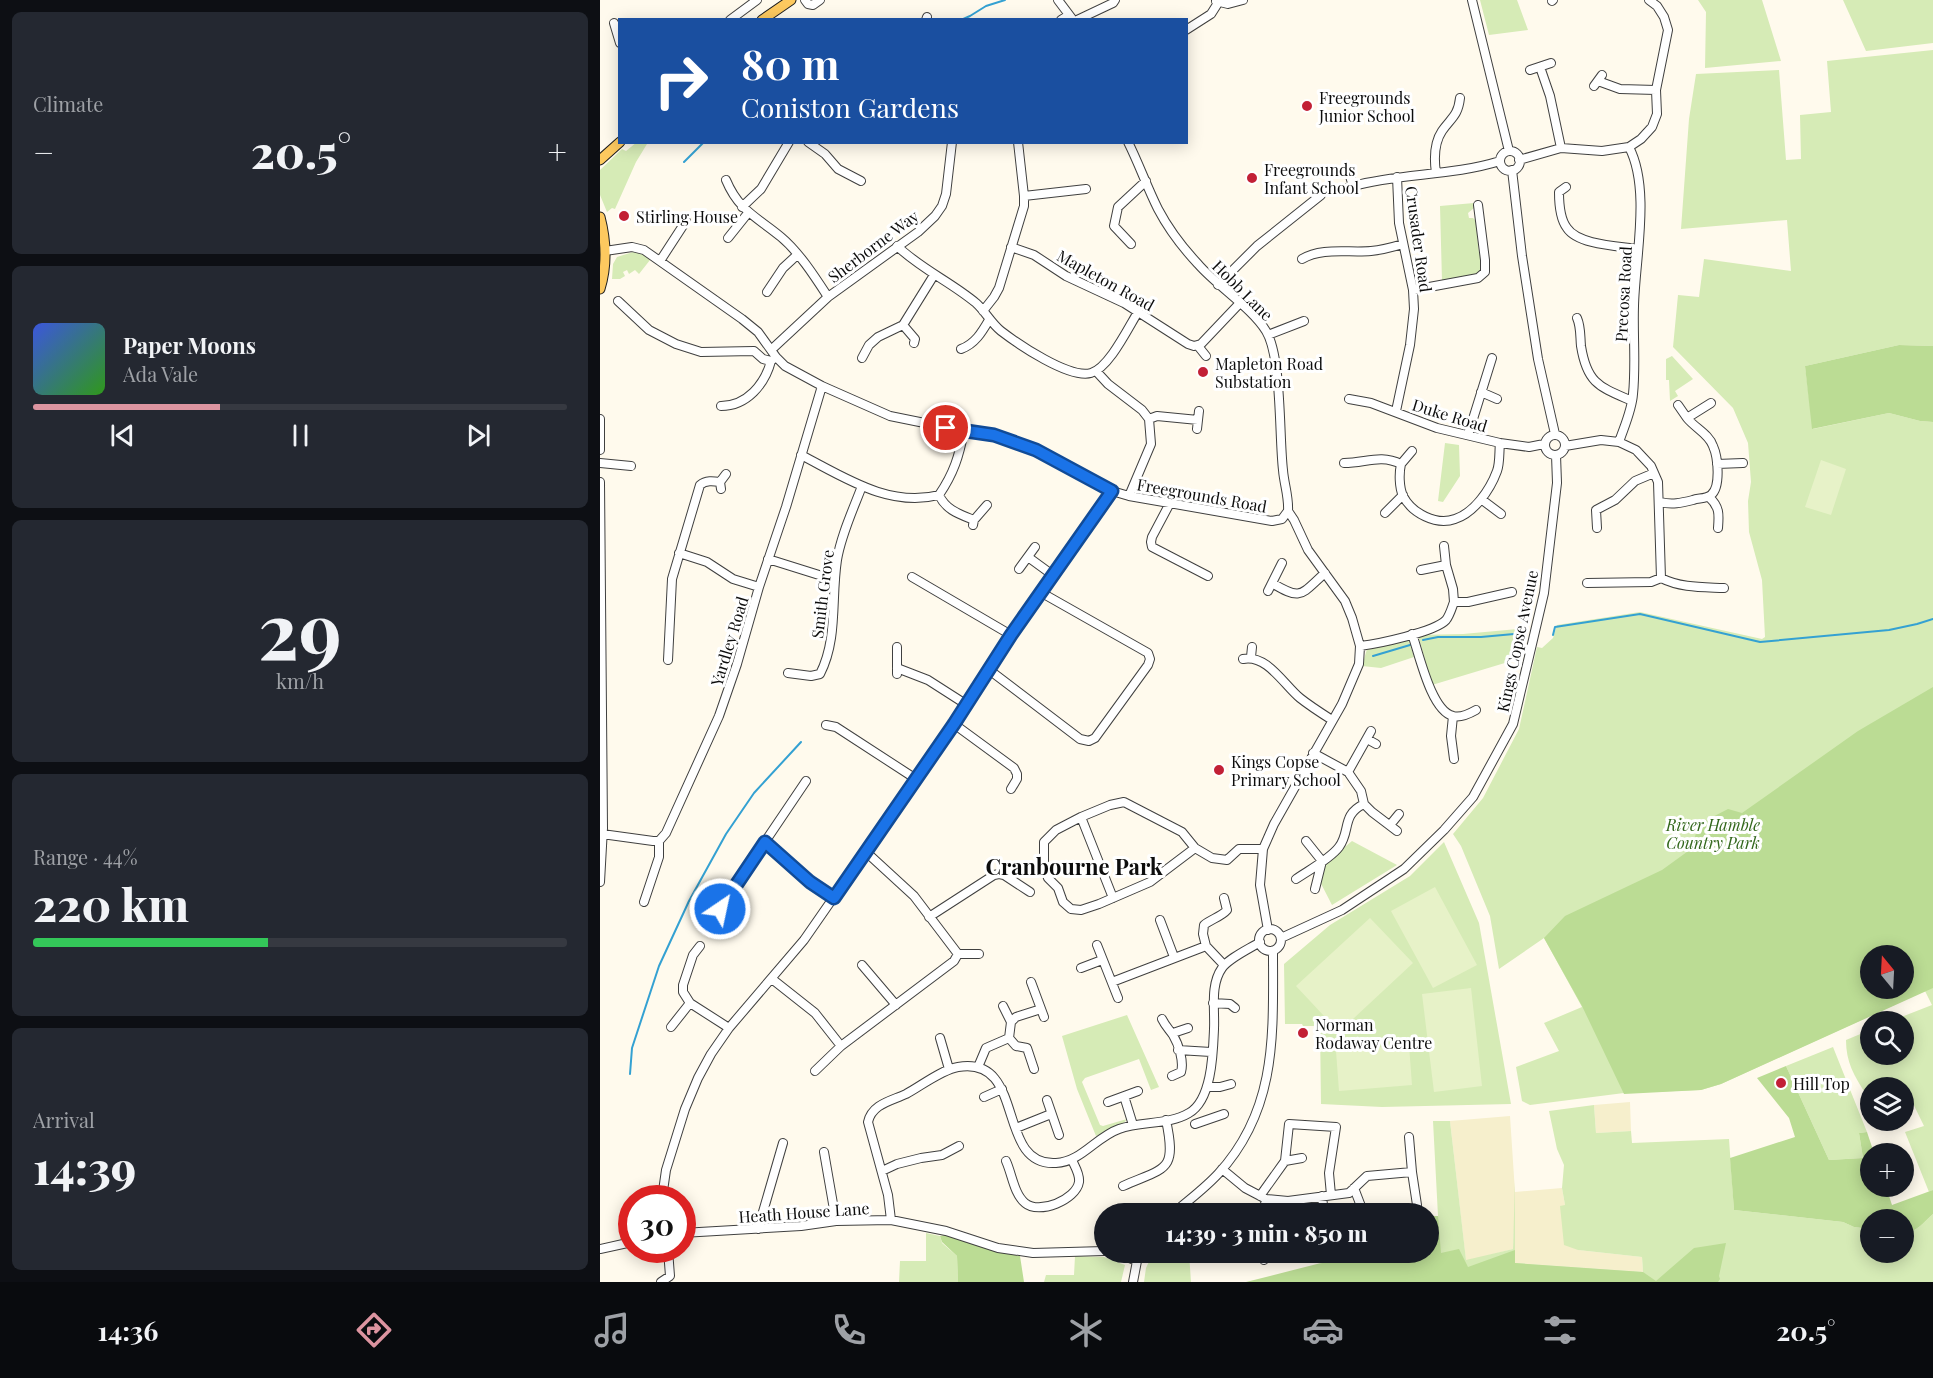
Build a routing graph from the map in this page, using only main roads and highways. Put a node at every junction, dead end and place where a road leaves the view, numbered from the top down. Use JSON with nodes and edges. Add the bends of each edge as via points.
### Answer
{"nodes":[{"id":1,"x":791,"y":0,"type":"edge"},
{"id":2,"x":765,"y":18,"type":"edge"},
{"id":3,"x":618,"y":144,"type":"edge"},
{"id":4,"x":600,"y":160,"type":"edge"},
{"id":5,"x":600,"y":217,"type":"edge"},
{"id":6,"x":600,"y":289,"type":"edge"}],
"edges":[{"from":1,"to":2,"type":"main road"},
{"from":3,"to":4,"type":"main road"},
{"from":5,"to":6,"type":"main road","via":[[604,232]]}]}
